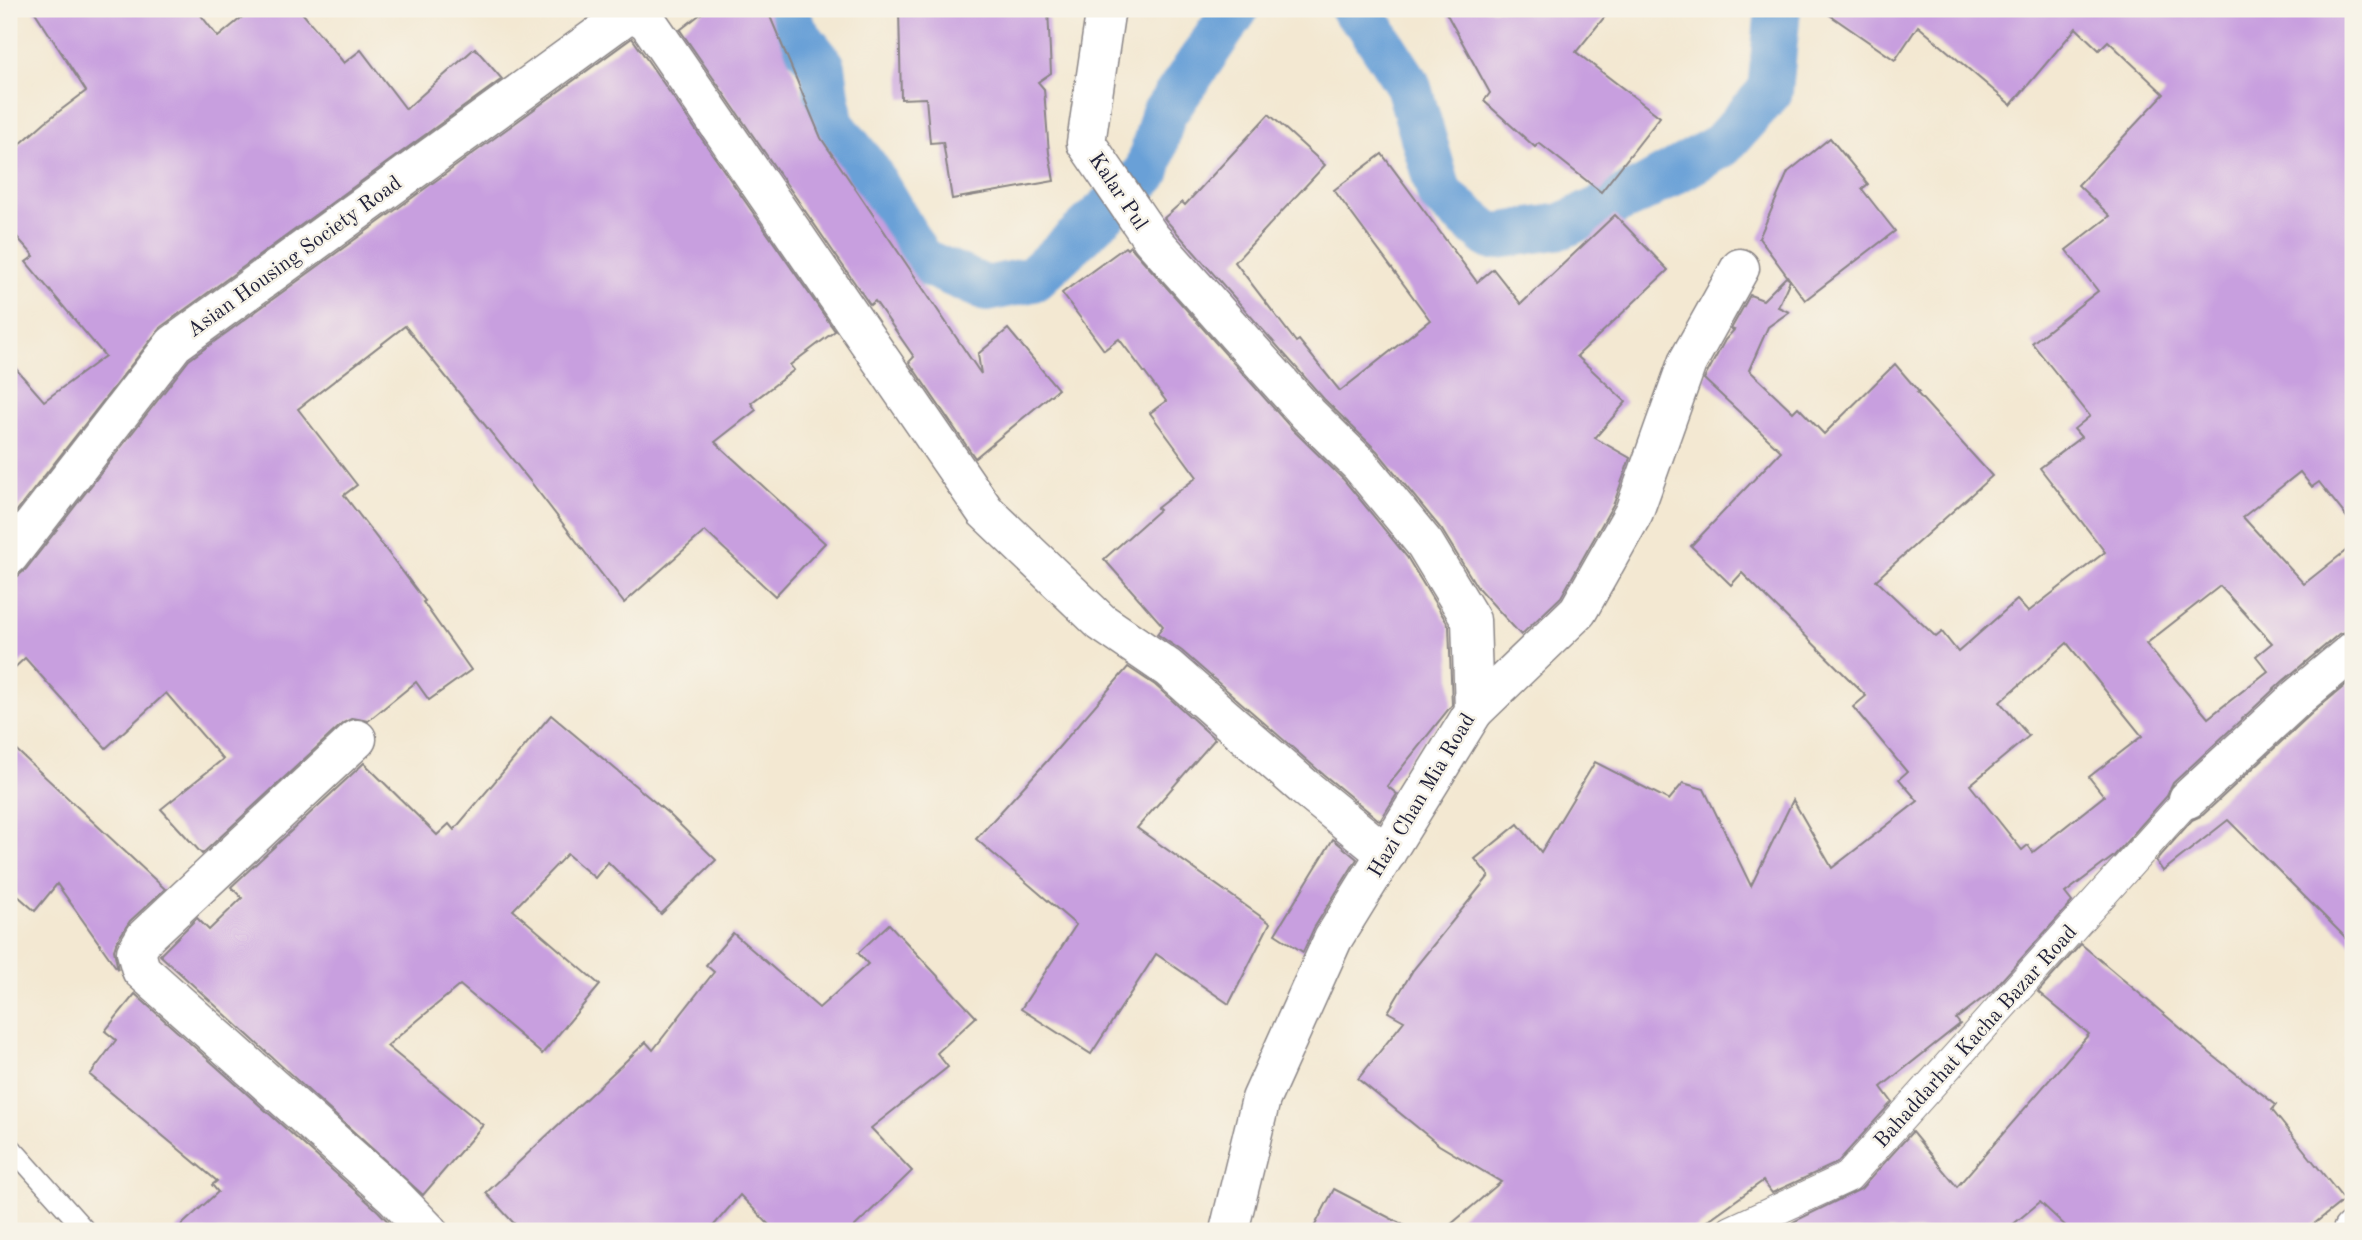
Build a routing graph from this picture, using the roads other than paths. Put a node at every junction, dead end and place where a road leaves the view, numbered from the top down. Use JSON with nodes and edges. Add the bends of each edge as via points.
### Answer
{"nodes":[{"id":1,"x":1107,"y":9,"type":"edge"},
{"id":2,"x":1152,"y":238,"type":"joint"},
{"id":3,"x":1740,"y":268,"type":"dead end"},
{"id":4,"x":9,"y":556,"type":"edge"},
{"id":5,"x":2353,"y":651,"type":"edge"},
{"id":6,"x":1474,"y":711,"type":"junction"},
{"id":7,"x":357,"y":739,"type":"dead end"},
{"id":8,"x":2188,"y":799,"type":"joint"},
{"id":9,"x":1386,"y":854,"type":"junction"},
{"id":10,"x":9,"y":1146,"type":"edge"},
{"id":11,"x":86,"y":1231,"type":"edge"},
{"id":12,"x":428,"y":1231,"type":"edge"},
{"id":13,"x":1229,"y":1231,"type":"edge"},
{"id":14,"x":1731,"y":1231,"type":"edge"}],
"edges":[{"from":1,"to":2,"type":"street","name":"Kalar Pul","via":[[1086,143]]},
{"from":2,"to":6,"type":"street","name":"Hazi Chan Mia Road","via":[[1425,544],[1471,620]]},
{"from":3,"to":6,"type":"street","via":[[1688,363],[1634,512],[1578,611]]},
{"from":4,"to":9,"type":"street","name":"Asian Housing Society Road","via":[[174,344],[632,11],[648,22],[985,511],[1101,622],[1168,668]]},
{"from":5,"to":8,"type":"street"},
{"from":6,"to":9,"type":"street","name":"Hazi Chan Mia Road"},
{"from":7,"to":12,"type":"street","via":[[145,937],[136,952],[141,970]]},
{"from":8,"to":14,"type":"street","name":"Bahaddarhat Kacha Bazar Road","via":[[1848,1177]]},
{"from":9,"to":13,"type":"street","name":"Hazi Chan Mia Road","via":[[1333,939],[1261,1099]]},
{"from":10,"to":11,"type":"lane"}]}
